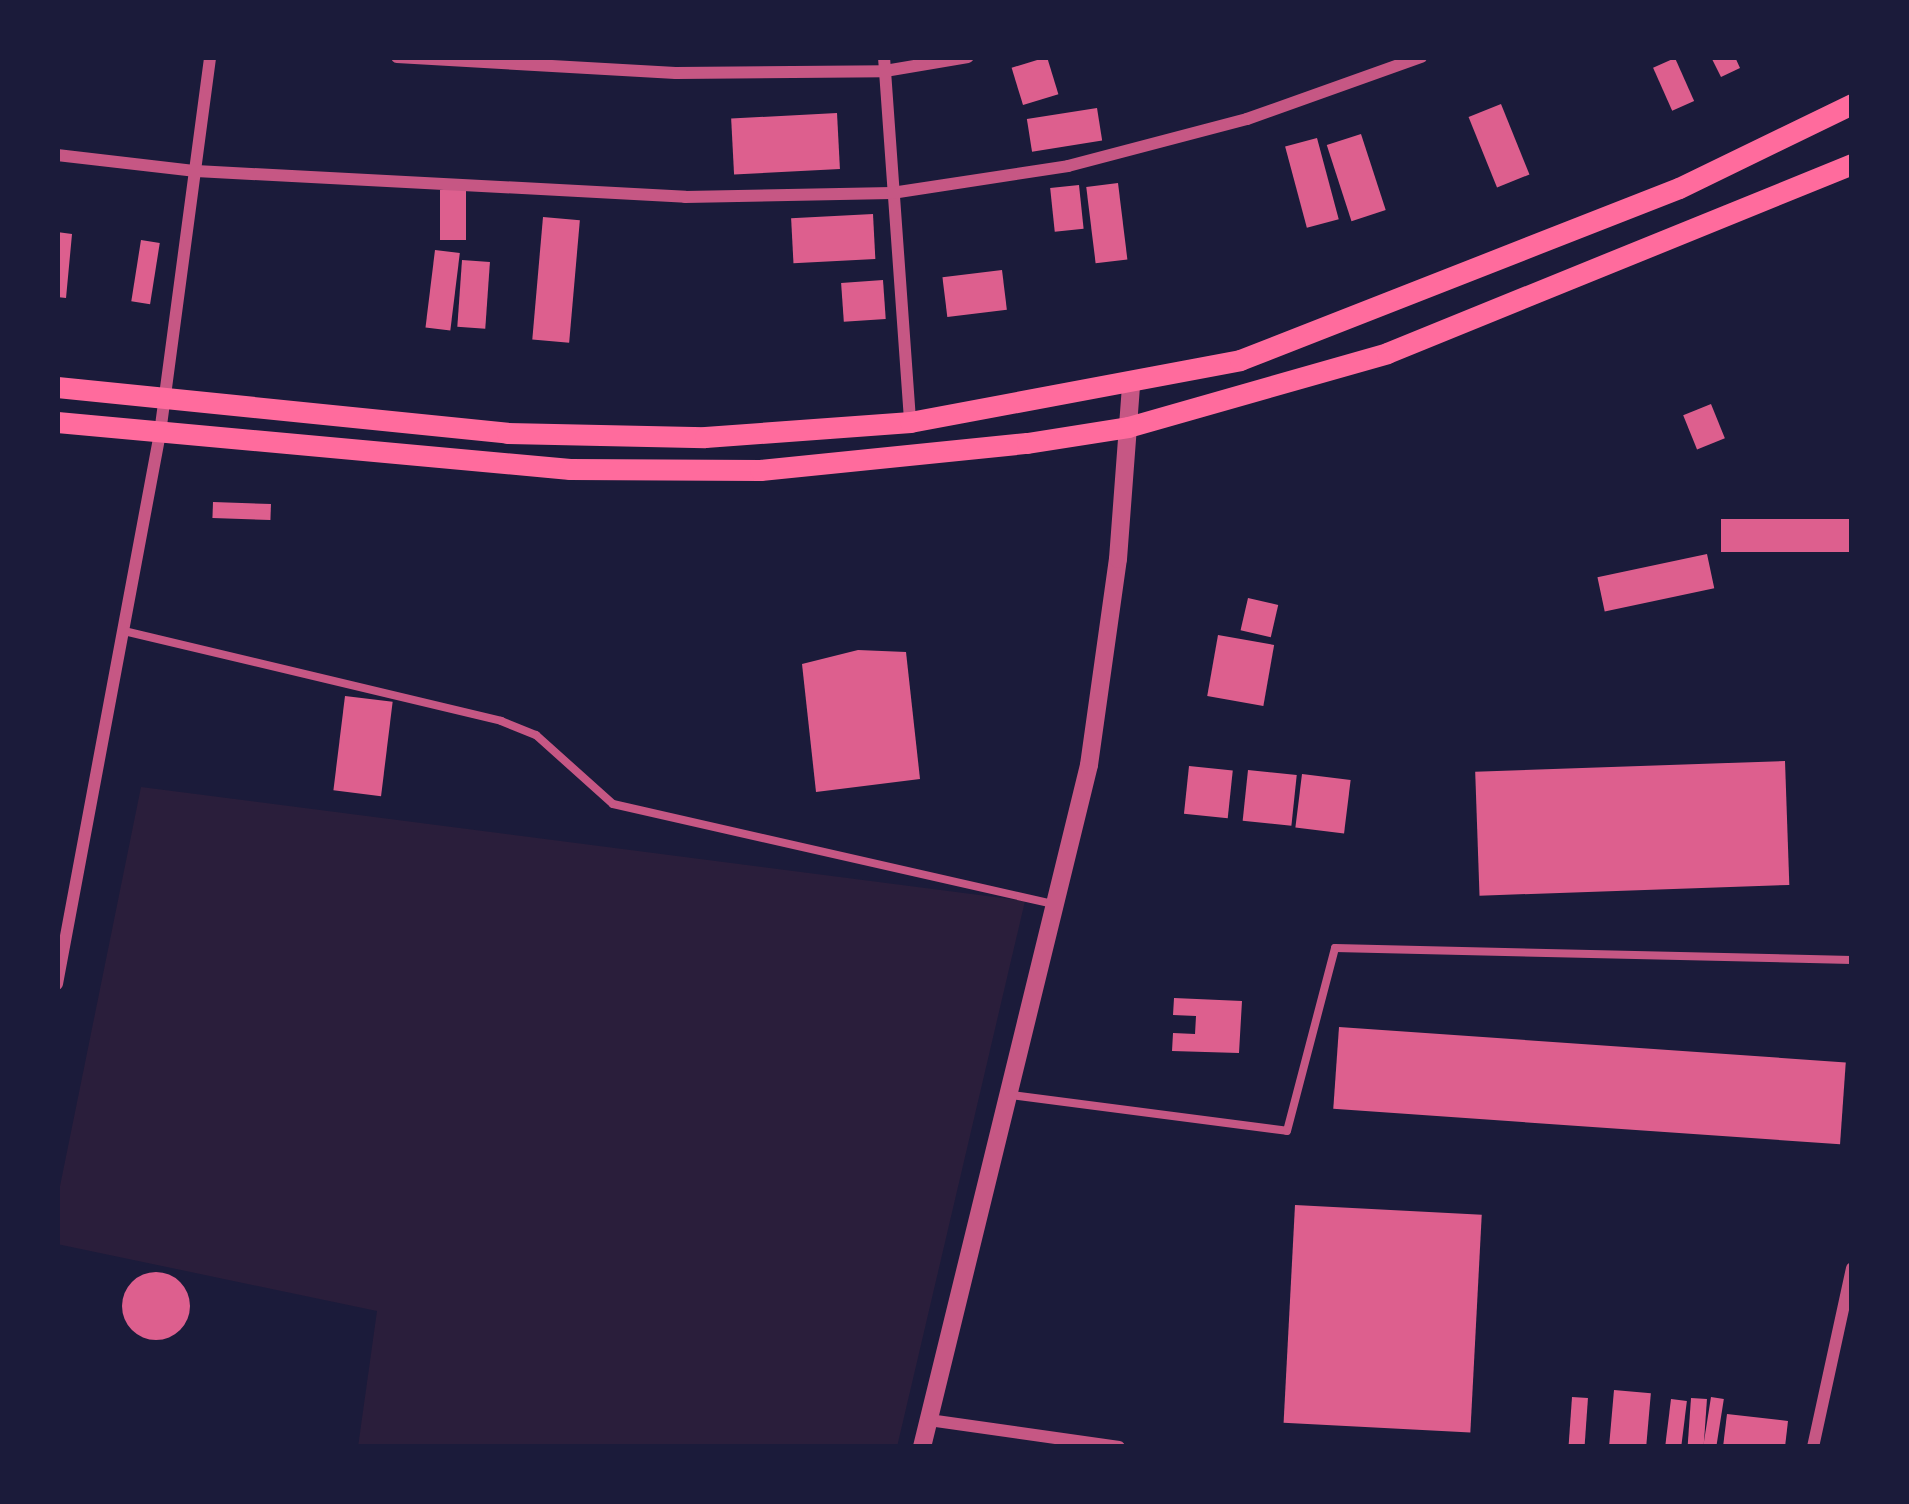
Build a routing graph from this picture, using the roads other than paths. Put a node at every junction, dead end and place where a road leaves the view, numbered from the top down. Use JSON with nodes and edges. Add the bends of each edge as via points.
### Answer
{"nodes":[{"id":1,"x":210,"y":57,"type":"edge"},
{"id":2,"x":397,"y":57,"type":"edge"},
{"id":3,"x":968,"y":57,"type":"edge"},
{"id":4,"x":1420,"y":57,"type":"edge"},
{"id":5,"x":884,"y":64,"type":"edge"},
{"id":6,"x":1852,"y":104,"type":"edge"},
{"id":7,"x":57,"y":155,"type":"edge"},
{"id":8,"x":1852,"y":164,"type":"edge"},
{"id":9,"x":196,"y":171,"type":"junction"},
{"id":10,"x":892,"y":193,"type":"junction"},
{"id":11,"x":1131,"y":385,"type":"junction"},
{"id":12,"x":57,"y":387,"type":"edge"},
{"id":13,"x":164,"y":399,"type":"junction"},
{"id":14,"x":57,"y":422,"type":"edge"},
{"id":15,"x":910,"y":422,"type":"junction"},
{"id":16,"x":1128,"y":428,"type":"junction"},
{"id":17,"x":160,"y":433,"type":"junction"},
{"id":18,"x":124,"y":631,"type":"junction"},
{"id":19,"x":1055,"y":905,"type":"junction"},
{"id":20,"x":1852,"y":960,"type":"edge"},
{"id":21,"x":57,"y":984,"type":"edge"},
{"id":22,"x":1010,"y":1094,"type":"junction"},
{"id":23,"x":1852,"y":1268,"type":"edge"},
{"id":24,"x":928,"y":1420,"type":"junction"},
{"id":25,"x":922,"y":1447,"type":"edge"},
{"id":26,"x":1119,"y":1447,"type":"edge"},
{"id":27,"x":1813,"y":1447,"type":"edge"}],
"edges":[{"from":1,"to":9,"type":"street"},
{"from":2,"to":5,"type":"street","via":[[571,71]]},
{"from":3,"to":5,"type":"street"},
{"from":4,"to":10,"type":"street","via":[[1246,119],[1090,160]]},
{"from":5,"to":10,"type":"street"},
{"from":6,"to":11,"type":"main road","via":[[1679,188],[1446,284],[1240,360]]},
{"from":7,"to":9,"type":"street"},
{"from":8,"to":16,"type":"main road","via":[[1387,353]]},
{"from":9,"to":10,"type":"street","via":[[685,197]]},
{"from":9,"to":13,"type":"street"},
{"from":10,"to":15,"type":"street"},
{"from":11,"to":15,"type":"main road"},
{"from":11,"to":16,"type":"street"},
{"from":12,"to":13,"type":"main road"},
{"from":13,"to":15,"type":"main road","via":[[507,433],[705,437]]},
{"from":13,"to":17,"type":"street"},
{"from":14,"to":17,"type":"main road"},
{"from":16,"to":17,"type":"main road","via":[[760,470],[570,469]]},
{"from":16,"to":19,"type":"street","via":[[1098,708]]},
{"from":17,"to":18,"type":"street"},
{"from":18,"to":19,"type":"lane","via":[[501,721],[536,735],[613,804]]},
{"from":18,"to":21,"type":"street"},
{"from":19,"to":22,"type":"street"},
{"from":20,"to":22,"type":"lane","via":[[1335,948],[1287,1131]]},
{"from":22,"to":24,"type":"street"},
{"from":23,"to":27,"type":"street"},
{"from":24,"to":25,"type":"street"},
{"from":24,"to":26,"type":"street"}]}
